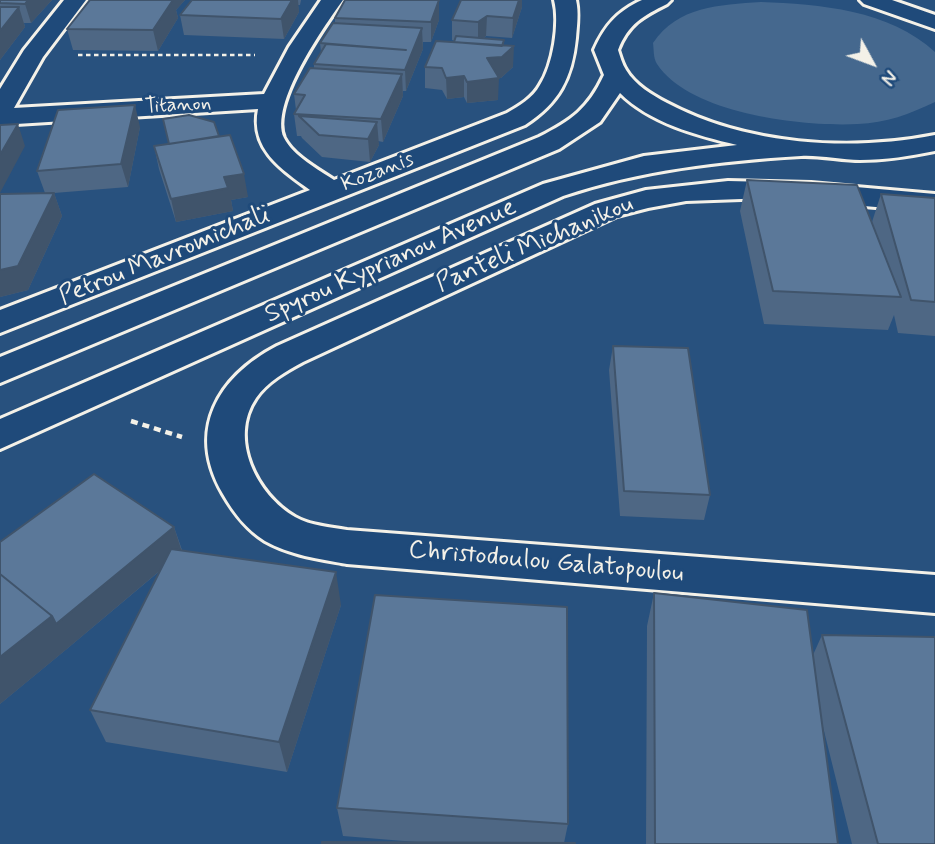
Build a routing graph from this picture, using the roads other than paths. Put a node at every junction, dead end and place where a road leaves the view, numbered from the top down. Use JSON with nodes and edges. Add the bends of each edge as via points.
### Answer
{"nodes":[{"id":1,"x":75,"y":0,"type":"edge"},
{"id":2,"x":332,"y":0,"type":"edge"},
{"id":3,"x":565,"y":0,"type":"edge"},
{"id":4,"x":660,"y":0,"type":"edge"},
{"id":5,"x":871,"y":0,"type":"edge"},
{"id":6,"x":607,"y":1,"type":"edge"},
{"id":7,"x":935,"y":22,"type":"edge"},
{"id":8,"x":615,"y":28,"type":"junction"},
{"id":9,"x":616,"y":75,"type":"junction"},
{"id":10,"x":273,"y":101,"type":"junction"},
{"id":11,"x":0,"y":111,"type":"edge"},
{"id":12,"x":0,"y":117,"type":"edge"},
{"id":13,"x":935,"y":142,"type":"edge"},
{"id":14,"x":798,"y":149,"type":"junction"},
{"id":15,"x":874,"y":152,"type":"junction"},
{"id":16,"x":935,"y":166,"type":"edge"},
{"id":17,"x":331,"y":191,"type":"junction"},
{"id":18,"x":935,"y":203,"type":"edge"},
{"id":19,"x":0,"y":322,"type":"edge"},
{"id":20,"x":0,"y":372,"type":"edge"},
{"id":21,"x":0,"y":435,"type":"edge"},
{"id":22,"x":227,"y":438,"type":"joint"},
{"id":23,"x":935,"y":594,"type":"edge"}],
"edges":[{"from":1,"to":11,"type":"street","via":[[32,55]]},
{"from":2,"to":10,"type":"street","name":"Kozanis"},
{"from":3,"to":17,"type":"street","name":"Kozanis","via":[[568,12],[555,85],[542,103],[516,119]]},
{"from":4,"to":8,"type":"street","via":[[634,12]]},
{"from":5,"to":7,"type":"street"},
{"from":6,"to":8,"type":"street"},
{"from":8,"to":9,"type":"street","via":[[606,50]]},
{"from":9,"to":14,"type":"street","via":[[641,99],[682,120],[736,138]]},
{"from":9,"to":20,"type":"street","name":"Spyrou Kyprianou Avenue","via":[[604,103],[586,121],[549,143]]},
{"from":10,"to":12,"type":"street","name":"Titanon"},
{"from":10,"to":17,"type":"street","name":"Kozanis","via":[[267,126],[270,136],[287,157]]},
{"from":13,"to":15,"type":"street"},
{"from":14,"to":15,"type":"street"},
{"from":14,"to":21,"type":"street","name":"Spyrou Kyprianou Avenue","via":[[664,159],[593,175]]},
{"from":15,"to":16,"type":"street"},
{"from":17,"to":19,"type":"street","name":"Petrou Mavromichali"},
{"from":18,"to":22,"type":"street","name":"Panteli Michanikou","via":[[738,190],[674,192],[628,202],[290,354],[242,390],[230,409]]},
{"from":22,"to":23,"type":"street","name":"Christodoulou Galatopoulou","via":[[231,470],[242,494],[279,528],[308,540],[360,548]]}]}
